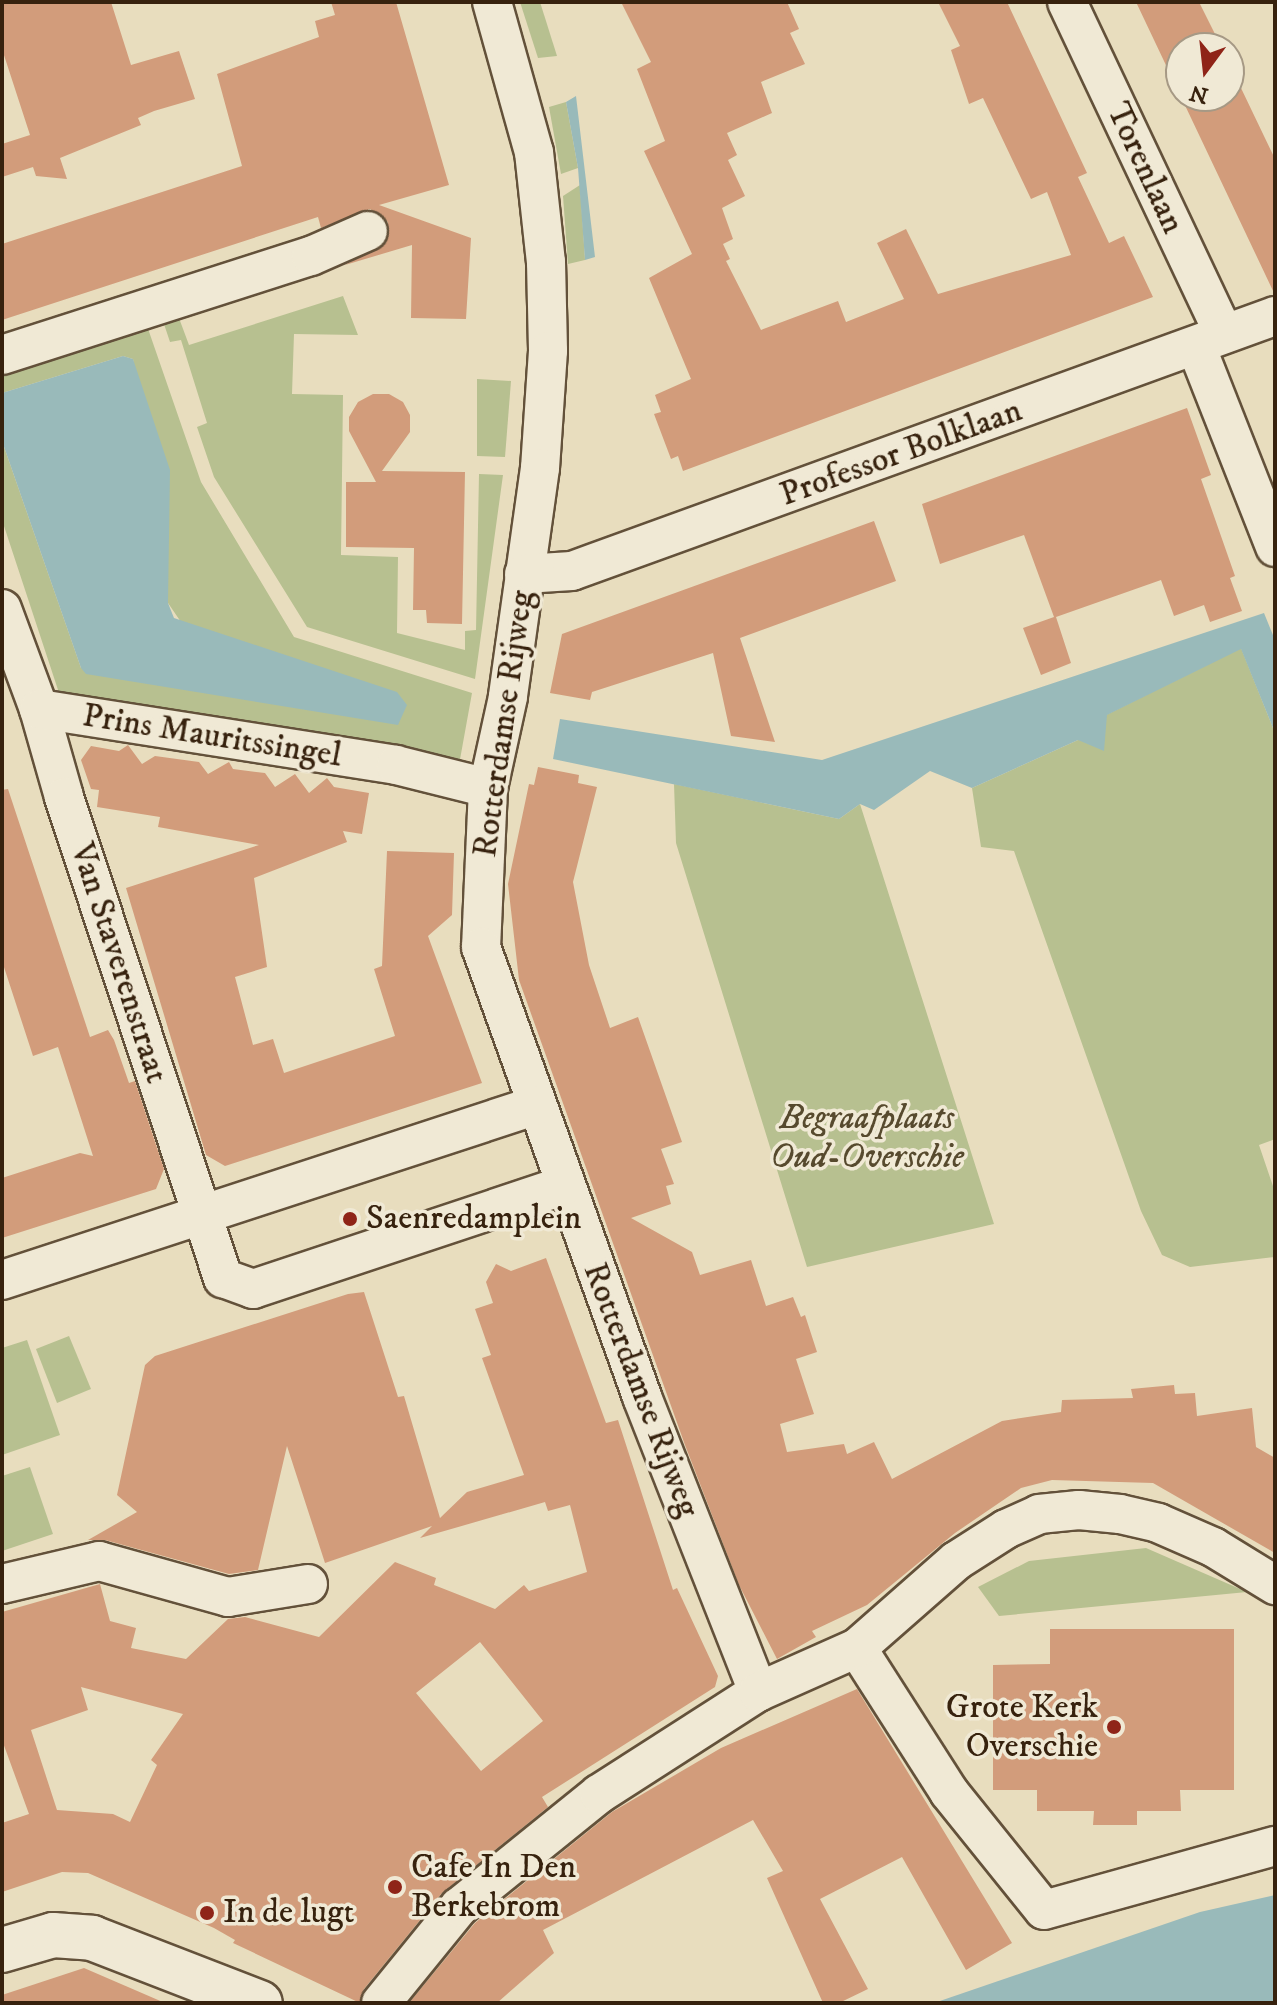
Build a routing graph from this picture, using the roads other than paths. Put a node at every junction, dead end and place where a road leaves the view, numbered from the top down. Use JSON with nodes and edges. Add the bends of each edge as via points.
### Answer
{"nodes":[{"id":1,"x":492,"y":2,"type":"edge"},
{"id":2,"x":1067,"y":2,"type":"edge"},
{"id":3,"x":368,"y":231,"type":"dead end"},
{"id":4,"x":1275,"y":316,"type":"edge"},
{"id":5,"x":1210,"y":340,"type":"junction"},
{"id":6,"x":2,"y":355,"type":"edge"},
{"id":7,"x":1275,"y":547,"type":"edge"},
{"id":8,"x":524,"y":574,"type":"junction"},
{"id":9,"x":2,"y":609,"type":"edge"},
{"id":10,"x":39,"y":709,"type":"junction"},
{"id":11,"x":488,"y":788,"type":"junction"},
{"id":12,"x":537,"y":1105,"type":"junction"},
{"id":13,"x":565,"y":1185,"type":"junction"},
{"id":14,"x":202,"y":1216,"type":"junction"},
{"id":15,"x":2,"y":1280,"type":"edge"},
{"id":16,"x":2,"y":1584,"type":"edge"},
{"id":17,"x":308,"y":1584,"type":"dead end"},
{"id":18,"x":1275,"y":1585,"type":"edge"},
{"id":19,"x":857,"y":1648,"type":"junction"},
{"id":20,"x":758,"y":1692,"type":"junction"},
{"id":21,"x":1275,"y":1846,"type":"edge"},
{"id":22,"x":2,"y":1950,"type":"edge"},
{"id":23,"x":260,"y":2003,"type":"edge"},
{"id":24,"x":381,"y":2003,"type":"edge"}],
"edges":[{"from":1,"to":8,"type":"street","name":"Rotterdamse Rijweg","via":[[534,152],[546,262],[545,409]]},
{"from":2,"to":5,"type":"street","name":"Torenlaan"},
{"from":3,"to":6,"type":"street","via":[[311,256]]},
{"from":4,"to":5,"type":"street","name":"Professor Bolklaan"},
{"from":5,"to":7,"type":"street","name":"Torenlaan"},
{"from":5,"to":8,"type":"street","name":"Professor Bolklaan","via":[[572,571]]},
{"from":8,"to":11,"type":"street","name":"Rotterdamse Rijweg","via":[[508,697]]},
{"from":9,"to":10,"type":"street","name":"Prins Mauritssingel"},
{"from":10,"to":11,"type":"street","name":"Prins Mauritssingel","via":[[396,765]]},
{"from":10,"to":14,"type":"street","name":"Van Staverenstraat"},
{"from":11,"to":12,"type":"street","name":"Rotterdamse Rijweg","via":[[481,947]]},
{"from":12,"to":13,"type":"street","name":"Rotterdamse Rijweg"},
{"from":12,"to":14,"type":"street"},
{"from":13,"to":14,"type":"street","via":[[253,1289],[223,1278]]},
{"from":13,"to":20,"type":"street","name":"Rotterdamse Rijweg"},
{"from":14,"to":15,"type":"street"},
{"from":16,"to":17,"type":"street","via":[[99,1561],[228,1597]]},
{"from":18,"to":19,"type":"street","via":[[1213,1547],[1158,1523],[1079,1510],[1039,1514],[956,1561]]},
{"from":19,"to":20,"type":"street"},
{"from":19,"to":21,"type":"street","via":[[949,1792],[1044,1910]]},
{"from":20,"to":24,"type":"street","via":[[599,1794],[471,1897]]},
{"from":22,"to":23,"type":"street","via":[[53,1935],[92,1938]]}]}
